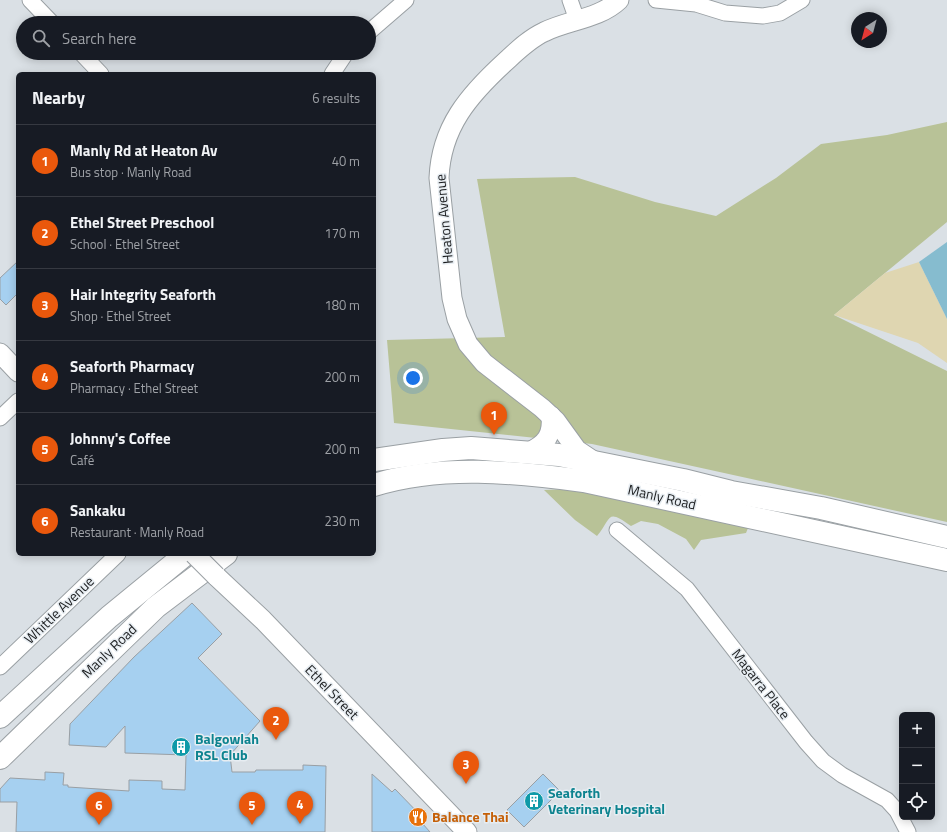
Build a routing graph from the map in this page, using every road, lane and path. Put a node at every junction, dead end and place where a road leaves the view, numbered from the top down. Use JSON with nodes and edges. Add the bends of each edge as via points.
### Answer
{"nodes":[{"id":1,"x":30,"y":0,"type":"edge"},
{"id":2,"x":406,"y":0,"type":"edge"},
{"id":3,"x":570,"y":0,"type":"edge"},
{"id":4,"x":619,"y":0,"type":"edge"},
{"id":5,"x":656,"y":0,"type":"edge"},
{"id":6,"x":802,"y":0,"type":"edge"},
{"id":7,"x":45,"y":16,"type":"edge"},
{"id":8,"x":577,"y":20,"type":"junction"},
{"id":9,"x":376,"y":26,"type":"edge"},
{"id":10,"x":88,"y":60,"type":"edge"},
{"id":11,"x":341,"y":60,"type":"edge"},
{"id":12,"x":99,"y":72,"type":"edge"},
{"id":13,"x":333,"y":72,"type":"edge"},
{"id":14,"x":0,"y":353,"type":"edge"},
{"id":15,"x":16,"y":370,"type":"edge"},
{"id":16,"x":16,"y":403,"type":"edge"},
{"id":17,"x":551,"y":416,"type":"junction"},
{"id":18,"x":0,"y":418,"type":"edge"},
{"id":19,"x":529,"y":452,"type":"junction"},
{"id":20,"x":376,"y":460,"type":"edge"},
{"id":21,"x":596,"y":462,"type":"junction"},
{"id":22,"x":376,"y":485,"type":"edge"},
{"id":23,"x":617,"y":530,"type":"dead end"},
{"id":24,"x":947,"y":537,"type":"edge"},
{"id":25,"x":116,"y":556,"type":"edge"},
{"id":26,"x":184,"y":556,"type":"edge"},
{"id":27,"x":196,"y":556,"type":"edge"},
{"id":28,"x":223,"y":556,"type":"edge"},
{"id":29,"x":947,"y":560,"type":"edge"},
{"id":30,"x":0,"y":667,"type":"edge"},
{"id":31,"x":0,"y":717,"type":"edge"},
{"id":32,"x":0,"y":758,"type":"edge"},
{"id":33,"x":467,"y":832,"type":"edge"},
{"id":34,"x":908,"y":832,"type":"edge"}],
"edges":[{"from":1,"to":7,"type":"street"},
{"from":2,"to":9,"type":"street"},
{"from":3,"to":8,"type":"street"},
{"from":4,"to":8,"type":"street","name":"Heaton Avenue","via":[[603,11]]},
{"from":5,"to":6,"type":"street","via":[[696,4],[725,13],[763,16],[780,13]]},
{"from":8,"to":17,"type":"street","name":"Heaton Avenue","via":[[530,40],[484,83],[456,116],[443,146],[440,161],[439,178],[452,298],[462,330],[475,355]]},
{"from":10,"to":12,"type":"street"},
{"from":11,"to":13,"type":"street"},
{"from":14,"to":15,"type":"street"},
{"from":16,"to":18,"type":"street"},
{"from":17,"to":19,"type":"street","via":[[551,432],[548,439]]},
{"from":17,"to":21,"type":"street","name":"Heaton Avenue","via":[[577,450]]},
{"from":19,"to":20,"type":"highway","name":"Manly Road","via":[[471,448]]},
{"from":19,"to":21,"type":"highway","name":"Manly Road"},
{"from":21,"to":24,"type":"highway","name":"Manly Road"},
{"from":22,"to":29,"type":"highway","name":"Manly Road","via":[[419,476],[480,470],[562,478],[613,486]]},
{"from":23,"to":34,"type":"street","name":"Magarra Place","via":[[687,589],[823,761],[842,775],[887,800],[898,811]]},
{"from":25,"to":30,"type":"street","name":"Whittle Avenue"},
{"from":26,"to":31,"type":"highway","name":"Manly Road","via":[[109,617]]},
{"from":27,"to":33,"type":"street","name":"Ethel Street","bridge":true,"via":[[303,661]]},
{"from":28,"to":32,"type":"highway","name":"Manly Road","via":[[156,607]]}]}
